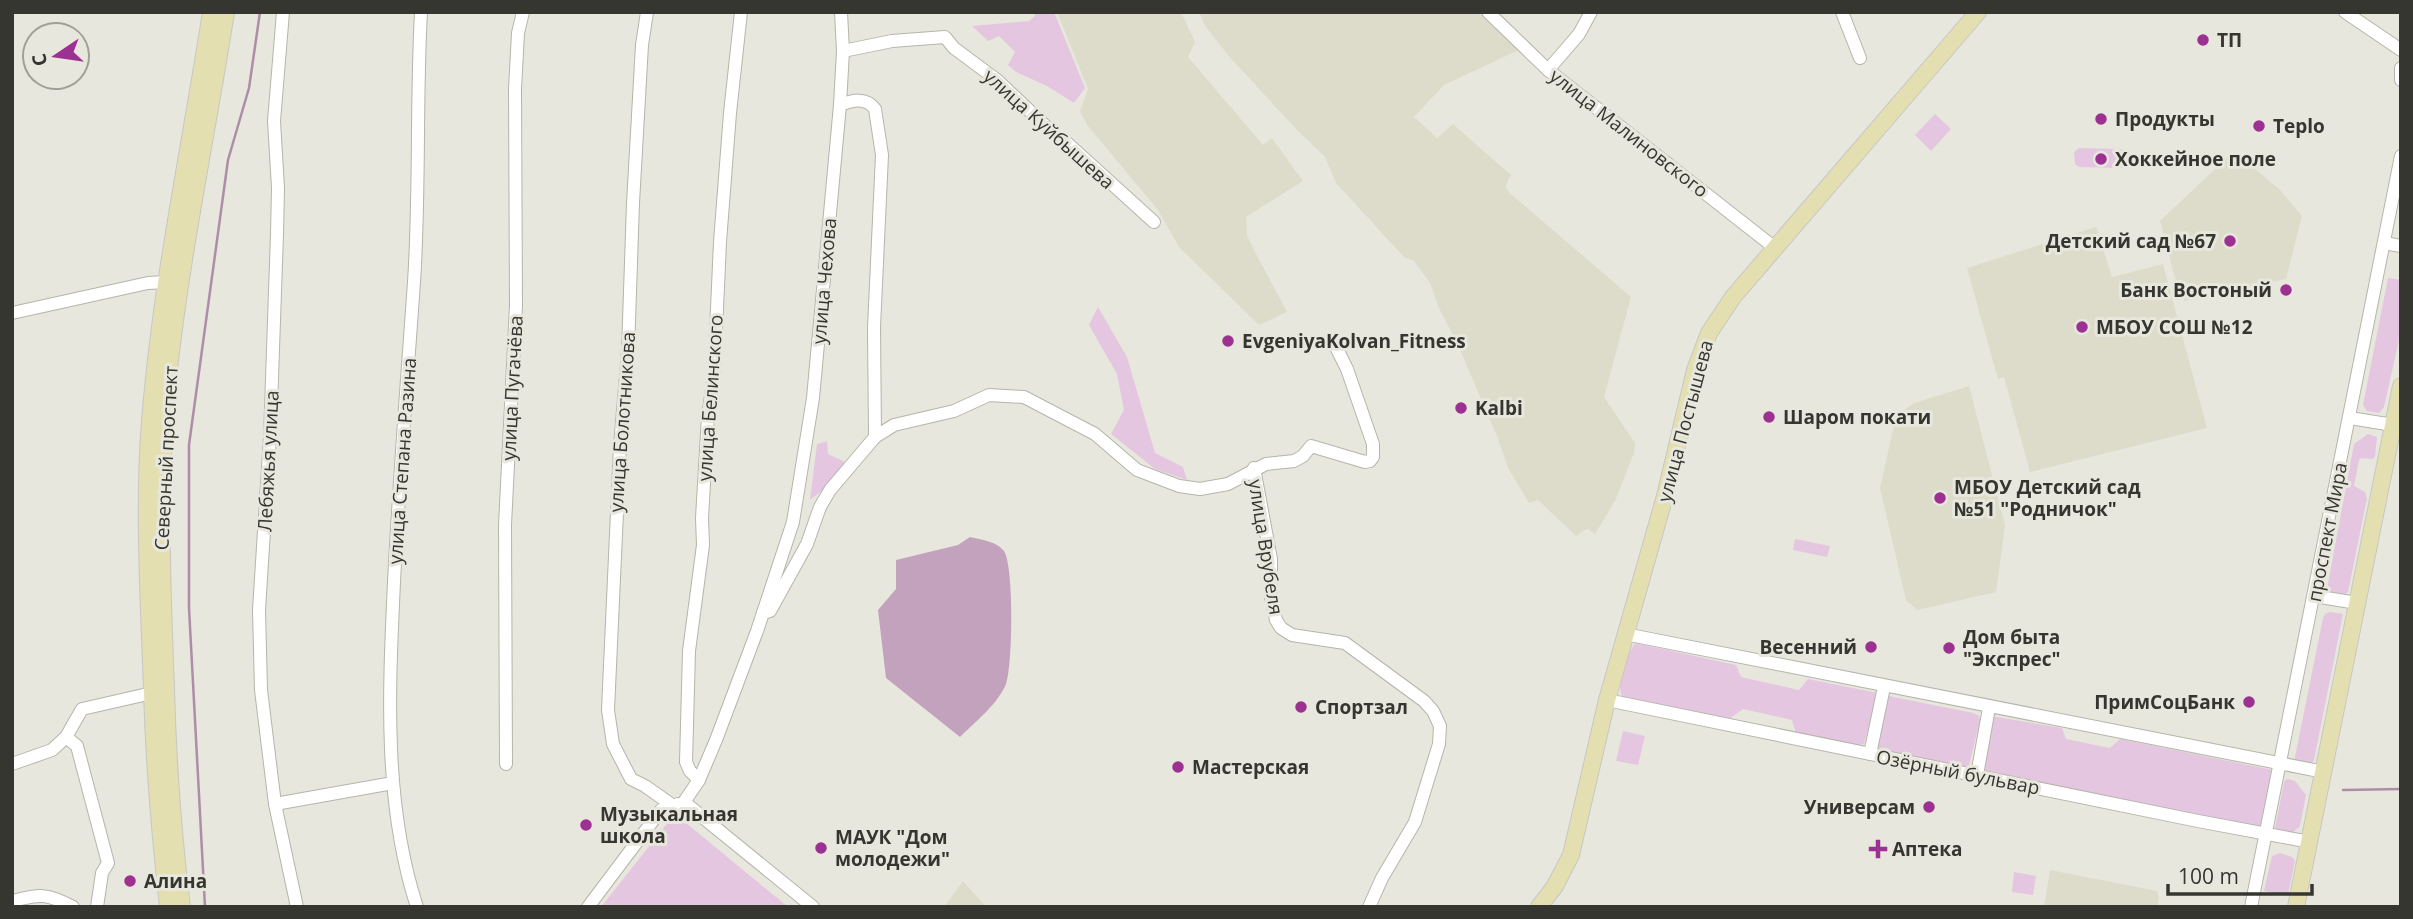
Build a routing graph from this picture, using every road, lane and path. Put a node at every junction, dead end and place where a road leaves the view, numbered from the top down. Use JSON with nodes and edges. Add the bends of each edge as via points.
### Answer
{"nodes":[{"id":1,"x":211,"y":12,"type":"edge"},
{"id":2,"x":226,"y":12,"type":"edge"},
{"id":3,"x":283,"y":12,"type":"edge"},
{"id":4,"x":421,"y":12,"type":"edge"},
{"id":5,"x":523,"y":12,"type":"edge"},
{"id":6,"x":647,"y":12,"type":"edge"},
{"id":7,"x":741,"y":12,"type":"edge"},
{"id":8,"x":841,"y":12,"type":"edge"},
{"id":9,"x":1488,"y":12,"type":"edge"},
{"id":10,"x":1591,"y":12,"type":"edge"},
{"id":11,"x":1842,"y":12,"type":"edge"},
{"id":12,"x":1978,"y":12,"type":"edge"},
{"id":13,"x":2345,"y":12,"type":"edge"},
{"id":14,"x":2401,"y":50,"type":"edge"},
{"id":15,"x":843,"y":51,"type":"junction"},
{"id":16,"x":1860,"y":58,"type":"dead end"},
{"id":17,"x":2401,"y":68,"type":"edge"},
{"id":18,"x":1548,"y":71,"type":"junction"},
{"id":19,"x":2401,"y":80,"type":"edge"},
{"id":20,"x":840,"y":105,"type":"junction"},
{"id":21,"x":2401,"y":156,"type":"edge"},
{"id":22,"x":1154,"y":222,"type":"dead end"},
{"id":23,"x":2384,"y":243,"type":"junction"},
{"id":24,"x":2401,"y":246,"type":"edge"},
{"id":25,"x":1775,"y":248,"type":"junction"},
{"id":26,"x":166,"y":282,"type":"junction"},
{"id":27,"x":12,"y":313,"type":"edge"},
{"id":28,"x":1337,"y":349,"type":"dead end"},
{"id":29,"x":2401,"y":386,"type":"edge"},
{"id":30,"x":2350,"y":418,"type":"junction"},
{"id":31,"x":2393,"y":425,"type":"junction"},
{"id":32,"x":876,"y":437,"type":"junction"},
{"id":33,"x":1254,"y":468,"type":"junction"},
{"id":34,"x":154,"y":518,"type":"junction"},
{"id":35,"x":2314,"y":596,"type":"junction"},
{"id":36,"x":2357,"y":603,"type":"junction"},
{"id":37,"x":763,"y":613,"type":"junction"},
{"id":38,"x":1625,"y":634,"type":"junction"},
{"id":39,"x":1884,"y":687,"type":"junction"},
{"id":40,"x":159,"y":691,"type":"junction"},
{"id":41,"x":1607,"y":700,"type":"junction"},
{"id":42,"x":1989,"y":708,"type":"junction"},
{"id":43,"x":66,"y":737,"type":"junction"},
{"id":44,"x":1870,"y":754,"type":"junction"},
{"id":45,"x":12,"y":764,"type":"edge"},
{"id":46,"x":2280,"y":764,"type":"junction"},
{"id":47,"x":506,"y":765,"type":"dead end"},
{"id":48,"x":2323,"y":772,"type":"junction"},
{"id":49,"x":1977,"y":775,"type":"junction"},
{"id":50,"x":699,"y":780,"type":"junction"},
{"id":51,"x":393,"y":783,"type":"junction"},
{"id":52,"x":275,"y":804,"type":"junction"},
{"id":53,"x":678,"y":804,"type":"junction"},
{"id":54,"x":2265,"y":835,"type":"junction"},
{"id":55,"x":2310,"y":842,"type":"junction"},
{"id":56,"x":12,"y":901,"type":"edge"},
{"id":57,"x":72,"y":907,"type":"edge"},
{"id":58,"x":97,"y":907,"type":"edge"},
{"id":59,"x":168,"y":907,"type":"edge"},
{"id":60,"x":182,"y":907,"type":"edge"},
{"id":61,"x":297,"y":907,"type":"edge"},
{"id":62,"x":417,"y":907,"type":"edge"},
{"id":63,"x":588,"y":907,"type":"edge"},
{"id":64,"x":813,"y":907,"type":"edge"},
{"id":65,"x":1369,"y":907,"type":"edge"},
{"id":66,"x":1539,"y":907,"type":"edge"},
{"id":67,"x":2251,"y":907,"type":"edge"},
{"id":68,"x":2296,"y":907,"type":"edge"}],
"edges":[{"from":1,"to":26,"type":"main road","name":"Северный проспект"},
{"from":2,"to":34,"type":"main road","name":"Северный проспект","via":[[173,334]]},
{"from":3,"to":52,"type":"street","name":"Лебяжья улица","via":[[274,121],[277,234],[259,610],[261,690]]},
{"from":4,"to":51,"type":"street","name":"улица Степана Разина","via":[[414,276],[391,639]]},
{"from":5,"to":47,"type":"street","name":"улица Пугачёва","via":[[515,89],[516,304],[505,525]]},
{"from":6,"to":53,"type":"street","name":"улица Болотникова","via":[[608,710],[613,744],[631,779]]},
{"from":7,"to":50,"type":"street","name":"улица Белинского","via":[[720,242],[703,545],[690,651],[686,762]]},
{"from":8,"to":15,"type":"street","name":"улица Чехова"},
{"from":9,"to":18,"type":"street","name":"улица Малиновского"},
{"from":10,"to":18,"type":"street"},
{"from":11,"to":16,"type":"street"},
{"from":12,"to":25,"type":"main road","name":"улица Постышева"},
{"from":13,"to":14,"type":"street"},
{"from":15,"to":20,"type":"street","name":"улица Чехова"},
{"from":15,"to":22,"type":"street","name":"улица Куйбышева","via":[[946,37]]},
{"from":17,"to":19,"type":"street"},
{"from":18,"to":25,"type":"street","name":"улица Малиновского"},
{"from":20,"to":32,"type":"street","via":[[871,103],[881,155],[874,327]]},
{"from":20,"to":37,"type":"street","name":"улица Чехова","via":[[807,443],[793,522]]},
{"from":21,"to":23,"type":"street","name":"проспект Мира"},
{"from":23,"to":24,"type":"street"},
{"from":23,"to":30,"type":"street","name":"проспект Мира"},
{"from":25,"to":38,"type":"main road","name":"улица Постышева","via":[[1720,315],[1701,350]]},
{"from":26,"to":27,"type":"street"},
{"from":26,"to":34,"type":"main road","name":"Северный проспект","via":[[151,411]]},
{"from":28,"to":33,"type":"street","via":[[1373,444],[1373,457],[1365,462],[1311,446],[1294,461]]},
{"from":29,"to":31,"type":"main road"},
{"from":30,"to":31,"type":"street"},
{"from":30,"to":35,"type":"street","name":"проспект Мира"},
{"from":31,"to":36,"type":"main road"},
{"from":32,"to":33,"type":"street","via":[[894,425],[954,411],[989,395],[1024,397],[1096,434],[1137,470],[1180,486],[1200,489],[1228,484]]},
{"from":32,"to":37,"type":"street","via":[[830,490],[792,572],[770,611]]},
{"from":33,"to":65,"type":"street","name":"улица Врубеля","via":[[1271,559],[1271,597],[1281,628],[1292,635],[1345,643],[1424,701],[1440,726],[1439,744],[1415,822]]},
{"from":34,"to":40,"type":"main road","name":"Северный проспект"},
{"from":35,"to":36,"type":"street"},
{"from":35,"to":46,"type":"street","name":"проспект Мира"},
{"from":36,"to":48,"type":"main road"},
{"from":37,"to":50,"type":"street","name":"улица Чехова"},
{"from":38,"to":39,"type":"street"},
{"from":38,"to":41,"type":"main road","name":"улица Постышева"},
{"from":39,"to":42,"type":"street"},
{"from":39,"to":44,"type":"street"},
{"from":40,"to":43,"type":"street","via":[[82,709]]},
{"from":40,"to":59,"type":"main road","name":"Северный проспект","via":[[160,831]]},
{"from":40,"to":60,"type":"main road","name":"Северный проспект"},
{"from":41,"to":44,"type":"street","name":"Озёрный бульвар"},
{"from":41,"to":66,"type":"main road","name":"улица Постышева","via":[[1571,855]]},
{"from":42,"to":46,"type":"street"},
{"from":42,"to":49,"type":"street"},
{"from":43,"to":45,"type":"street","via":[[52,750]]},
{"from":43,"to":58,"type":"street","via":[[77,746],[107,863]]},
{"from":44,"to":49,"type":"street","name":"Озёрный бульвар"},
{"from":46,"to":48,"type":"street"},
{"from":46,"to":54,"type":"street","name":"проспект Мира"},
{"from":48,"to":55,"type":"main road"},
{"from":49,"to":54,"type":"street","name":"Озёрный бульвар"},
{"from":50,"to":53,"type":"street","name":"улица Чехова"},
{"from":51,"to":52,"type":"street"},
{"from":51,"to":62,"type":"street","name":"улица Степана Разина","via":[[399,839]]},
{"from":52,"to":61,"type":"street","name":"Лебяжья улица"},
{"from":53,"to":63,"type":"street","name":"улица Чехова","via":[[661,810]]},
{"from":53,"to":64,"type":"street","name":"улица Болотникова"},
{"from":54,"to":55,"type":"street","name":"Озёрный бульвар"},
{"from":54,"to":67,"type":"street","name":"проспект Мира"},
{"from":55,"to":68,"type":"main road"},
{"from":56,"to":57,"type":"street","via":[[53,896]]}]}
